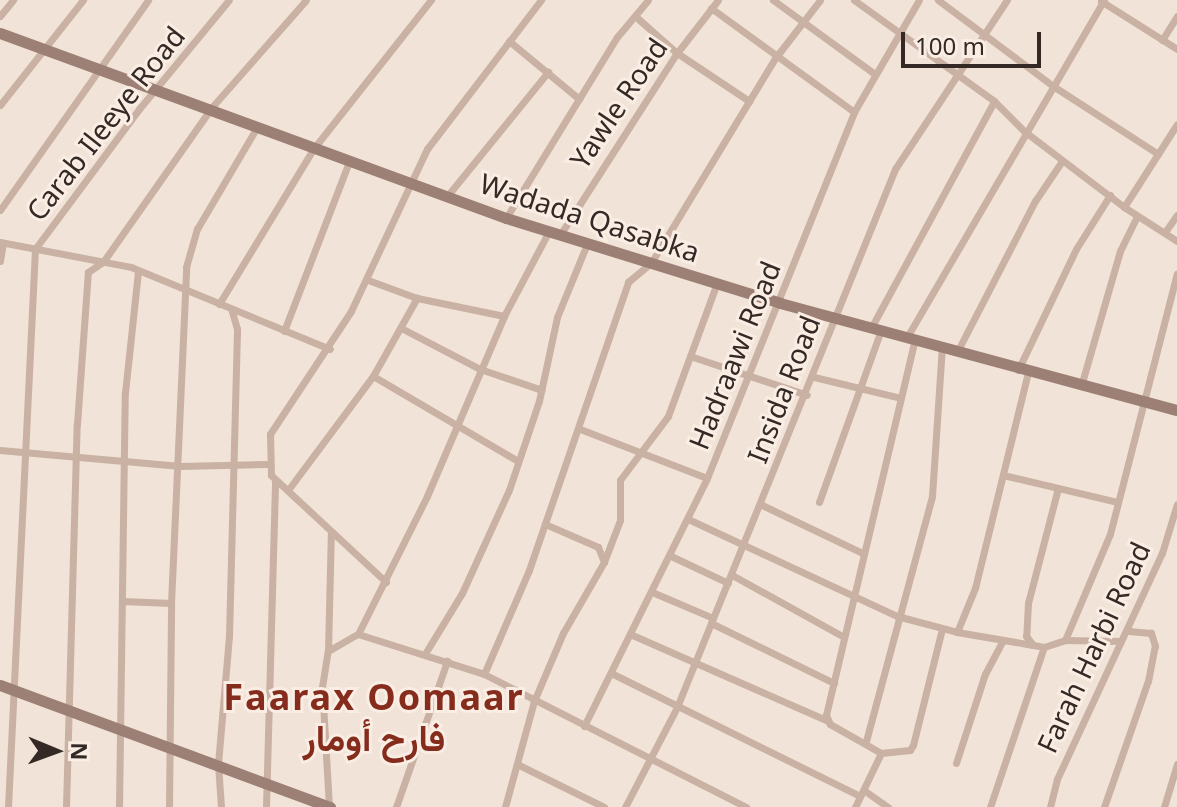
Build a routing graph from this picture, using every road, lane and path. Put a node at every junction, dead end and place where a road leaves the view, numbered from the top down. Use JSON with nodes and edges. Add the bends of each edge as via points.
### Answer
{"nodes":[{"id":1,"x":13,"y":0,"type":"edge"},
{"id":2,"x":83,"y":0,"type":"edge"},
{"id":3,"x":148,"y":0,"type":"edge"},
{"id":4,"x":229,"y":0,"type":"edge"},
{"id":5,"x":306,"y":0,"type":"edge"},
{"id":6,"x":431,"y":0,"type":"edge"},
{"id":7,"x":648,"y":0,"type":"edge"},
{"id":8,"x":718,"y":0,"type":"edge"},
{"id":9,"x":773,"y":0,"type":"edge"},
{"id":10,"x":820,"y":0,"type":"edge"},
{"id":11,"x":854,"y":0,"type":"edge"},
{"id":12,"x":919,"y":0,"type":"edge"},
{"id":13,"x":938,"y":0,"type":"edge"},
{"id":14,"x":1007,"y":0,"type":"edge"},
{"id":15,"x":1102,"y":1,"type":"edge"},
{"id":16,"x":537,"y":2,"type":"edge"},
{"id":17,"x":711,"y":8,"type":"junction"},
{"id":18,"x":0,"y":16,"type":"edge"},
{"id":19,"x":635,"y":16,"type":"junction"},
{"id":20,"x":1177,"y":16,"type":"edge"},
{"id":21,"x":803,"y":22,"type":"junction"},
{"id":22,"x":0,"y":33,"type":"edge"},
{"id":23,"x":899,"y":33,"type":"junction"},
{"id":24,"x":985,"y":36,"type":"junction"},
{"id":25,"x":1162,"y":40,"type":"junction"},
{"id":26,"x":509,"y":41,"type":"junction"},
{"id":27,"x":1177,"y":49,"type":"edge"},
{"id":28,"x":44,"y":50,"type":"junction"},
{"id":29,"x":677,"y":53,"type":"junction"},
{"id":30,"x":776,"y":57,"type":"junction"},
{"id":31,"x":100,"y":68,"type":"junction"},
{"id":32,"x":548,"y":72,"type":"junction"},
{"id":33,"x":875,"y":74,"type":"junction"},
{"id":34,"x":960,"y":76,"type":"junction"},
{"id":35,"x":1053,"y":86,"type":"junction"},
{"id":36,"x":156,"y":89,"type":"junction"},
{"id":37,"x":579,"y":99,"type":"junction"},
{"id":38,"x":749,"y":101,"type":"junction"},
{"id":39,"x":994,"y":101,"type":"junction"},
{"id":40,"x":0,"y":105,"type":"edge"},
{"id":41,"x":212,"y":107,"type":"junction"},
{"id":42,"x":854,"y":112,"type":"junction"},
{"id":43,"x":1177,"y":124,"type":"edge"},
{"id":44,"x":256,"y":129,"type":"junction"},
{"id":45,"x":1024,"y":131,"type":"junction"},
{"id":46,"x":314,"y":148,"type":"junction"},
{"id":47,"x":1158,"y":154,"type":"junction"},
{"id":48,"x":350,"y":159,"type":"junction"},
{"id":49,"x":1062,"y":161,"type":"junction"},
{"id":50,"x":412,"y":180,"type":"junction"},
{"id":51,"x":448,"y":195,"type":"junction"},
{"id":52,"x":1110,"y":195,"type":"junction"},
{"id":53,"x":1124,"y":207,"type":"junction"},
{"id":54,"x":0,"y":210,"type":"edge"},
{"id":55,"x":1177,"y":215,"type":"edge"},
{"id":56,"x":1137,"y":216,"type":"junction"},
{"id":57,"x":506,"y":218,"type":"junction"},
{"id":58,"x":1165,"y":232,"type":"junction"},
{"id":59,"x":554,"y":233,"type":"junction"},
{"id":60,"x":1177,"y":241,"type":"edge"},
{"id":61,"x":1,"y":243,"type":"edge"},
{"id":62,"x":587,"y":244,"type":"junction"},
{"id":63,"x":35,"y":249,"type":"junction"},
{"id":64,"x":0,"y":261,"type":"edge"},
{"id":65,"x":103,"y":262,"type":"junction"},
{"id":66,"x":651,"y":263,"type":"junction"},
{"id":67,"x":138,"y":271,"type":"junction"},
{"id":68,"x":1177,"y":273,"type":"edge"},
{"id":69,"x":368,"y":280,"type":"junction"},
{"id":70,"x":717,"y":283,"type":"junction"},
{"id":71,"x":185,"y":290,"type":"junction"},
{"id":72,"x":417,"y":298,"type":"junction"},
{"id":73,"x":780,"y":303,"type":"junction"},
{"id":74,"x":219,"y":304,"type":"junction"},
{"id":75,"x":232,"y":311,"type":"junction"},
{"id":76,"x":504,"y":316,"type":"junction"},
{"id":77,"x":834,"y":318,"type":"junction"},
{"id":78,"x":403,"y":329,"type":"junction"},
{"id":79,"x":876,"y":329,"type":"junction"},
{"id":80,"x":284,"y":331,"type":"junction"},
{"id":81,"x":911,"y":338,"type":"junction"},
{"id":82,"x":942,"y":347,"type":"junction"},
{"id":83,"x":330,"y":349,"type":"junction"},
{"id":84,"x":957,"y":352,"type":"junction"},
{"id":85,"x":690,"y":356,"type":"junction"},
{"id":86,"x":480,"y":369,"type":"junction"},
{"id":87,"x":1023,"y":371,"type":"junction"},
{"id":88,"x":373,"y":376,"type":"junction"},
{"id":89,"x":746,"y":377,"type":"junction"},
{"id":90,"x":814,"y":377,"type":"junction"},
{"id":91,"x":1081,"y":386,"type":"junction"},
{"id":92,"x":858,"y":388,"type":"junction"},
{"id":93,"x":542,"y":390,"type":"junction"},
{"id":94,"x":807,"y":395,"type":"junction"},
{"id":95,"x":901,"y":398,"type":"junction"},
{"id":96,"x":1144,"y":402,"type":"junction"},
{"id":97,"x":1177,"y":410,"type":"edge"},
{"id":98,"x":456,"y":425,"type":"junction"},
{"id":99,"x":580,"y":429,"type":"junction"},
{"id":100,"x":0,"y":450,"type":"edge"},
{"id":101,"x":26,"y":451,"type":"junction"},
{"id":102,"x":645,"y":451,"type":"junction"},
{"id":103,"x":77,"y":455,"type":"junction"},
{"id":104,"x":126,"y":460,"type":"junction"},
{"id":105,"x":518,"y":461,"type":"junction"},
{"id":106,"x":232,"y":462,"type":"junction"},
{"id":107,"x":267,"y":464,"type":"junction"},
{"id":108,"x":180,"y":466,"type":"junction"},
{"id":109,"x":1003,"y":475,"type":"junction"},
{"id":110,"x":707,"y":478,"type":"junction"},
{"id":111,"x":275,"y":480,"type":"junction"},
{"id":112,"x":1058,"y":488,"type":"junction"},
{"id":113,"x":288,"y":490,"type":"junction"},
{"id":114,"x":819,"y":502,"type":"dead end"},
{"id":115,"x":1117,"y":502,"type":"junction"},
{"id":116,"x":1177,"y":504,"type":"edge"},
{"id":117,"x":762,"y":505,"type":"junction"},
{"id":118,"x":688,"y":519,"type":"junction"},
{"id":119,"x":545,"y":524,"type":"junction"},
{"id":120,"x":331,"y":532,"type":"junction"},
{"id":121,"x":744,"y":544,"type":"junction"},
{"id":122,"x":862,"y":553,"type":"junction"},
{"id":123,"x":671,"y":556,"type":"junction"},
{"id":124,"x":604,"y":562,"type":"junction"},
{"id":125,"x":730,"y":579,"type":"junction"},
{"id":126,"x":386,"y":582,"type":"junction"},
{"id":127,"x":652,"y":592,"type":"junction"},
{"id":128,"x":853,"y":594,"type":"junction"},
{"id":129,"x":122,"y":601,"type":"junction"},
{"id":130,"x":171,"y":603,"type":"junction"},
{"id":131,"x":897,"y":616,"type":"junction"},
{"id":132,"x":712,"y":620,"type":"junction"},
{"id":133,"x":942,"y":629,"type":"junction"},
{"id":134,"x":1126,"y":631,"type":"junction"},
{"id":135,"x":957,"y":632,"type":"junction"},
{"id":136,"x":358,"y":634,"type":"junction"},
{"id":137,"x":630,"y":634,"type":"junction"},
{"id":138,"x":844,"y":637,"type":"junction"},
{"id":139,"x":1003,"y":640,"type":"junction"},
{"id":140,"x":1065,"y":640,"type":"junction"},
{"id":141,"x":1121,"y":641,"type":"junction"},
{"id":142,"x":1033,"y":645,"type":"junction"},
{"id":143,"x":1044,"y":647,"type":"junction"},
{"id":144,"x":328,"y":651,"type":"junction"},
{"id":145,"x":426,"y":652,"type":"junction"},
{"id":146,"x":447,"y":661,"type":"junction"},
{"id":147,"x":696,"y":661,"type":"junction"},
{"id":148,"x":611,"y":673,"type":"junction"},
{"id":149,"x":484,"y":674,"type":"junction"},
{"id":150,"x":834,"y":683,"type":"junction"},
{"id":151,"x":0,"y":685,"type":"edge"},
{"id":152,"x":15,"y":691,"type":"junction"},
{"id":153,"x":534,"y":701,"type":"junction"},
{"id":154,"x":677,"y":707,"type":"junction"},
{"id":155,"x":69,"y":714,"type":"junction"},
{"id":156,"x":826,"y":720,"type":"junction"},
{"id":157,"x":584,"y":726,"type":"junction"},
{"id":158,"x":120,"y":732,"type":"junction"},
{"id":159,"x":866,"y":741,"type":"junction"},
{"id":160,"x":172,"y":748,"type":"junction"},
{"id":161,"x":881,"y":753,"type":"junction"},
{"id":162,"x":650,"y":760,"type":"junction"},
{"id":163,"x":956,"y":763,"type":"dead end"},
{"id":164,"x":218,"y":764,"type":"junction"},
{"id":165,"x":517,"y":764,"type":"junction"},
{"id":166,"x":1177,"y":764,"type":"edge"},
{"id":167,"x":266,"y":782,"type":"junction"},
{"id":168,"x":863,"y":794,"type":"junction"},
{"id":169,"x":8,"y":807,"type":"edge"},
{"id":170,"x":66,"y":807,"type":"edge"},
{"id":171,"x":119,"y":807,"type":"edge"},
{"id":172,"x":169,"y":807,"type":"edge"},
{"id":173,"x":221,"y":807,"type":"edge"},
{"id":174,"x":266,"y":807,"type":"edge"},
{"id":175,"x":329,"y":807,"type":"edge"},
{"id":176,"x":396,"y":807,"type":"edge"},
{"id":177,"x":505,"y":807,"type":"edge"},
{"id":178,"x":604,"y":807,"type":"edge"},
{"id":179,"x":625,"y":807,"type":"edge"},
{"id":180,"x":746,"y":807,"type":"edge"},
{"id":181,"x":855,"y":807,"type":"edge"},
{"id":182,"x":888,"y":807,"type":"edge"},
{"id":183,"x":990,"y":807,"type":"edge"},
{"id":184,"x":1050,"y":807,"type":"edge"},
{"id":185,"x":1104,"y":807,"type":"edge"},
{"id":186,"x":1164,"y":807,"type":"edge"}],
"edges":[{"from":1,"to":18,"type":"street"},
{"from":2,"to":28,"type":"street"},
{"from":3,"to":31,"type":"street"},
{"from":4,"to":36,"type":"street","name":"Carab Ileeye Road"},
{"from":5,"to":41,"type":"street"},
{"from":6,"to":46,"type":"street"},
{"from":7,"to":19,"type":"street"},
{"from":8,"to":17,"type":"street","name":"Yawle Road"},
{"from":9,"to":21,"type":"street"},
{"from":10,"to":21,"type":"street"},
{"from":11,"to":23,"type":"street"},
{"from":12,"to":23,"type":"street","name":"Hadraawi Road"},
{"from":13,"to":24,"type":"street"},
{"from":14,"to":24,"type":"street","name":"Insida Road"},
{"from":15,"to":25,"type":"street"},
{"from":15,"to":35,"type":"street"},
{"from":16,"to":26,"type":"street"},
{"from":17,"to":29,"type":"street","name":"Yawle Road"},
{"from":17,"to":30,"type":"street"},
{"from":19,"to":29,"type":"street"},
{"from":19,"to":37,"type":"street"},
{"from":20,"to":25,"type":"street"},
{"from":21,"to":30,"type":"street"},
{"from":21,"to":33,"type":"street"},
{"from":22,"to":28,"type":"street","name":"Wadada Qasabka"},
{"from":23,"to":33,"type":"street","name":"Hadraawi Road"},
{"from":23,"to":34,"type":"street"},
{"from":24,"to":34,"type":"street","name":"Insida Road"},
{"from":24,"to":35,"type":"street"},
{"from":25,"to":27,"type":"street"},
{"from":26,"to":32,"type":"street"},
{"from":26,"to":50,"type":"street","via":[[436,136]]},
{"from":28,"to":31,"type":"street","name":"Wadada Qasabka"},
{"from":28,"to":40,"type":"street"},
{"from":29,"to":38,"type":"street"},
{"from":29,"to":59,"type":"street","name":"Yawle Road"},
{"from":30,"to":38,"type":"street"},
{"from":30,"to":42,"type":"street"},
{"from":31,"to":36,"type":"street","name":"Wadada Qasabka"},
{"from":31,"to":54,"type":"street"},
{"from":32,"to":37,"type":"street"},
{"from":32,"to":51,"type":"street"},
{"from":33,"to":42,"type":"street","name":"Hadraawi Road"},
{"from":34,"to":39,"type":"street"},
{"from":34,"to":77,"type":"street","name":"Insida Road","via":[[895,169]]},
{"from":35,"to":45,"type":"street"},
{"from":35,"to":47,"type":"street"},
{"from":36,"to":41,"type":"street","name":"Wadada Qasabka"},
{"from":36,"to":63,"type":"street","name":"Carab Ileeye Road"},
{"from":37,"to":57,"type":"street"},
{"from":38,"to":66,"type":"street"},
{"from":39,"to":45,"type":"street"},
{"from":39,"to":79,"type":"street"},
{"from":41,"to":44,"type":"street","name":"Wadada Qasabka"},
{"from":41,"to":65,"type":"street"},
{"from":42,"to":73,"type":"street","name":"Hadraawi Road"},
{"from":43,"to":47,"type":"street"},
{"from":44,"to":46,"type":"street","name":"Wadada Qasabka"},
{"from":44,"to":71,"type":"street","via":[[197,229]]},
{"from":45,"to":49,"type":"street"},
{"from":45,"to":81,"type":"street"},
{"from":46,"to":48,"type":"street","name":"Wadada Qasabka"},
{"from":46,"to":74,"type":"street"},
{"from":47,"to":53,"type":"street"},
{"from":48,"to":50,"type":"street","name":"Wadada Qasabka"},
{"from":48,"to":80,"type":"street"},
{"from":49,"to":52,"type":"street"},
{"from":49,"to":84,"type":"street","via":[[1035,201]]},
{"from":50,"to":51,"type":"street","name":"Wadada Qasabka"},
{"from":50,"to":69,"type":"street"},
{"from":51,"to":57,"type":"street","name":"Wadada Qasabka"},
{"from":52,"to":53,"type":"street"},
{"from":52,"to":87,"type":"street","via":[[1076,249]]},
{"from":53,"to":56,"type":"street"},
{"from":55,"to":58,"type":"street"},
{"from":56,"to":58,"type":"street"},
{"from":56,"to":91,"type":"street","via":[[1102,306]]},
{"from":57,"to":59,"type":"street","name":"Wadada Qasabka"},
{"from":58,"to":60,"type":"street"},
{"from":59,"to":62,"type":"street","name":"Wadada Qasabka"},
{"from":59,"to":76,"type":"street","name":"Yawle Road"},
{"from":61,"to":63,"type":"street"},
{"from":61,"to":64,"type":"street"},
{"from":62,"to":66,"type":"street","name":"Wadada Qasabka"},
{"from":62,"to":93,"type":"street","via":[[557,317]]},
{"from":63,"to":65,"type":"street"},
{"from":63,"to":101,"type":"street","name":"Carab Ileeye Road"},
{"from":65,"to":67,"type":"street"},
{"from":65,"to":103,"type":"street","via":[[89,268],[85,285]]},
{"from":66,"to":70,"type":"street","name":"Wadada Qasabka"},
{"from":66,"to":99,"type":"street","via":[[628,282]]},
{"from":67,"to":71,"type":"street"},
{"from":67,"to":104,"type":"street","via":[[125,393]]},
{"from":68,"to":96,"type":"street"},
{"from":69,"to":72,"type":"street"},
{"from":69,"to":83,"type":"street"},
{"from":70,"to":73,"type":"street","name":"Wadada Qasabka"},
{"from":70,"to":85,"type":"street"},
{"from":71,"to":74,"type":"street"},
{"from":71,"to":108,"type":"street"},
{"from":72,"to":76,"type":"street"},
{"from":72,"to":78,"type":"street"},
{"from":73,"to":77,"type":"street","name":"Wadada Qasabka"},
{"from":73,"to":89,"type":"street","name":"Hadraawi Road"},
{"from":74,"to":75,"type":"street"},
{"from":75,"to":80,"type":"street"},
{"from":75,"to":106,"type":"street","via":[[237,329]]},
{"from":76,"to":86,"type":"street","name":"Yawle Road"},
{"from":77,"to":79,"type":"street","name":"Wadada Qasabka"},
{"from":77,"to":90,"type":"street","name":"Insida Road"},
{"from":78,"to":86,"type":"street"},
{"from":78,"to":88,"type":"street"},
{"from":79,"to":81,"type":"street","name":"Wadada Qasabka"},
{"from":79,"to":92,"type":"street"},
{"from":80,"to":83,"type":"street"},
{"from":81,"to":82,"type":"street","name":"Wadada Qasabka"},
{"from":81,"to":95,"type":"street"},
{"from":82,"to":84,"type":"street","name":"Wadada Qasabka"},
{"from":82,"to":131,"type":"street","via":[[932,496]]},
{"from":83,"to":107,"type":"street","via":[[277,419]]},
{"from":84,"to":87,"type":"street","name":"Wadada Qasabka"},
{"from":85,"to":89,"type":"street"},
{"from":85,"to":102,"type":"street","via":[[668,416]]},
{"from":86,"to":93,"type":"street"},
{"from":86,"to":98,"type":"street","name":"Yawle Road"},
{"from":87,"to":91,"type":"street","name":"Wadada Qasabka"},
{"from":87,"to":109,"type":"street"},
{"from":88,"to":98,"type":"street"},
{"from":88,"to":113,"type":"street"},
{"from":89,"to":94,"type":"street"},
{"from":89,"to":110,"type":"street","name":"Hadraawi Road"},
{"from":90,"to":92,"type":"street"},
{"from":90,"to":94,"type":"street","name":"Insida Road"},
{"from":91,"to":96,"type":"street","name":"Wadada Qasabka"},
{"from":92,"to":95,"type":"street"},
{"from":92,"to":114,"type":"street"},
{"from":93,"to":105,"type":"street"},
{"from":94,"to":117,"type":"street","name":"Insida Road"},
{"from":95,"to":122,"type":"street"},
{"from":96,"to":97,"type":"street","name":"Wadada Qasabka"},
{"from":96,"to":115,"type":"street"},
{"from":98,"to":105,"type":"street"},
{"from":98,"to":126,"type":"street","name":"Yawle Road"},
{"from":99,"to":102,"type":"street"},
{"from":99,"to":119,"type":"street"},
{"from":100,"to":101,"type":"street"},
{"from":101,"to":103,"type":"street"},
{"from":101,"to":152,"type":"street","name":"Carab Ileeye Road"},
{"from":102,"to":110,"type":"street"},
{"from":102,"to":124,"type":"street","via":[[632,459],[620,480],[620,520]]},
{"from":103,"to":104,"type":"street"},
{"from":103,"to":155,"type":"street"},
{"from":104,"to":108,"type":"street"},
{"from":104,"to":129,"type":"street"},
{"from":105,"to":145,"type":"street","via":[[462,593]]},
{"from":106,"to":107,"type":"street"},
{"from":106,"to":108,"type":"street"},
{"from":106,"to":164,"type":"street","via":[[229,636]]},
{"from":107,"to":111,"type":"street"},
{"from":108,"to":130,"type":"street"},
{"from":109,"to":112,"type":"street"},
{"from":109,"to":135,"type":"street","via":[[975,588]]},
{"from":110,"to":118,"type":"street","name":"Hadraawi Road"},
{"from":111,"to":113,"type":"street"},
{"from":111,"to":167,"type":"street"},
{"from":112,"to":115,"type":"street"},
{"from":112,"to":142,"type":"street","via":[[1028,603],[1026,636]]},
{"from":113,"to":120,"type":"street"},
{"from":115,"to":140,"type":"street","via":[[1110,534]]},
{"from":116,"to":134,"type":"street","name":"Farah Harbi Road","via":[[1162,553]]},
{"from":117,"to":121,"type":"street","name":"Insida Road"},
{"from":117,"to":122,"type":"street"},
{"from":118,"to":121,"type":"street"},
{"from":118,"to":123,"type":"street","name":"Hadraawi Road"},
{"from":119,"to":124,"type":"street","via":[[592,544]]},
{"from":119,"to":149,"type":"street"},
{"from":120,"to":126,"type":"street"},
{"from":120,"to":144,"type":"street"},
{"from":121,"to":125,"type":"street","name":"Insida Road"},
{"from":121,"to":128,"type":"street"},
{"from":122,"to":128,"type":"street"},
{"from":123,"to":125,"type":"street"},
{"from":123,"to":127,"type":"street","name":"Hadraawi Road"},
{"from":124,"to":153,"type":"street","via":[[563,633]]},
{"from":125,"to":132,"type":"street","name":"Insida Road"},
{"from":125,"to":138,"type":"street"},
{"from":126,"to":136,"type":"street","name":"Yawle Road"},
{"from":127,"to":132,"type":"street"},
{"from":127,"to":137,"type":"street","name":"Hadraawi Road"},
{"from":128,"to":131,"type":"street"},
{"from":128,"to":138,"type":"street"},
{"from":129,"to":130,"type":"street"},
{"from":129,"to":158,"type":"street"},
{"from":130,"to":160,"type":"street"},
{"from":131,"to":133,"type":"street"},
{"from":131,"to":159,"type":"street"},
{"from":132,"to":147,"type":"street","name":"Insida Road"},
{"from":132,"to":150,"type":"street"},
{"from":133,"to":135,"type":"street"},
{"from":133,"to":161,"type":"street","via":[[913,745],[910,750]]},
{"from":134,"to":141,"type":"street","name":"Farah Harbi Road"},
{"from":134,"to":185,"type":"street","via":[[1151,633],[1155,646]]},
{"from":135,"to":139,"type":"street"},
{"from":136,"to":144,"type":"street"},
{"from":136,"to":145,"type":"street"},
{"from":137,"to":147,"type":"street"},
{"from":137,"to":148,"type":"street","name":"Hadraawi Road"},
{"from":138,"to":150,"type":"street"},
{"from":139,"to":142,"type":"street"},
{"from":139,"to":163,"type":"street","via":[[985,674]]},
{"from":140,"to":141,"type":"street"},
{"from":140,"to":143,"type":"street"},
{"from":141,"to":184,"type":"street","name":"Farah Harbi Road","via":[[1057,779]]},
{"from":142,"to":143,"type":"street"},
{"from":143,"to":183,"type":"street"},
{"from":144,"to":175,"type":"street","via":[[322,687]]},
{"from":145,"to":146,"type":"street"},
{"from":146,"to":149,"type":"street"},
{"from":146,"to":176,"type":"street"},
{"from":147,"to":154,"type":"street","name":"Insida Road"},
{"from":147,"to":156,"type":"street"},
{"from":148,"to":154,"type":"street"},
{"from":148,"to":157,"type":"street","name":"Hadraawi Road"},
{"from":149,"to":153,"type":"street"},
{"from":150,"to":156,"type":"street"},
{"from":151,"to":152,"type":"street"},
{"from":152,"to":155,"type":"street"},
{"from":152,"to":169,"type":"street","name":"Carab Ileeye Road"},
{"from":153,"to":157,"type":"street"},
{"from":153,"to":165,"type":"street"},
{"from":154,"to":162,"type":"street","name":"Insida Road"},
{"from":154,"to":168,"type":"street"},
{"from":155,"to":158,"type":"street"},
{"from":155,"to":170,"type":"street"},
{"from":156,"to":159,"type":"street"},
{"from":157,"to":162,"type":"street"},
{"from":158,"to":160,"type":"street"},
{"from":158,"to":171,"type":"street"},
{"from":159,"to":161,"type":"street"},
{"from":160,"to":164,"type":"street"},
{"from":160,"to":172,"type":"street"},
{"from":161,"to":168,"type":"street"},
{"from":162,"to":179,"type":"street","name":"Insida Road"},
{"from":162,"to":180,"type":"street"},
{"from":164,"to":167,"type":"street"},
{"from":164,"to":173,"type":"street"},
{"from":165,"to":177,"type":"street"},
{"from":165,"to":178,"type":"street"},
{"from":166,"to":186,"type":"street"},
{"from":167,"to":174,"type":"street"},
{"from":167,"to":175,"type":"street"},
{"from":168,"to":181,"type":"street"},
{"from":168,"to":182,"type":"street"}]}
